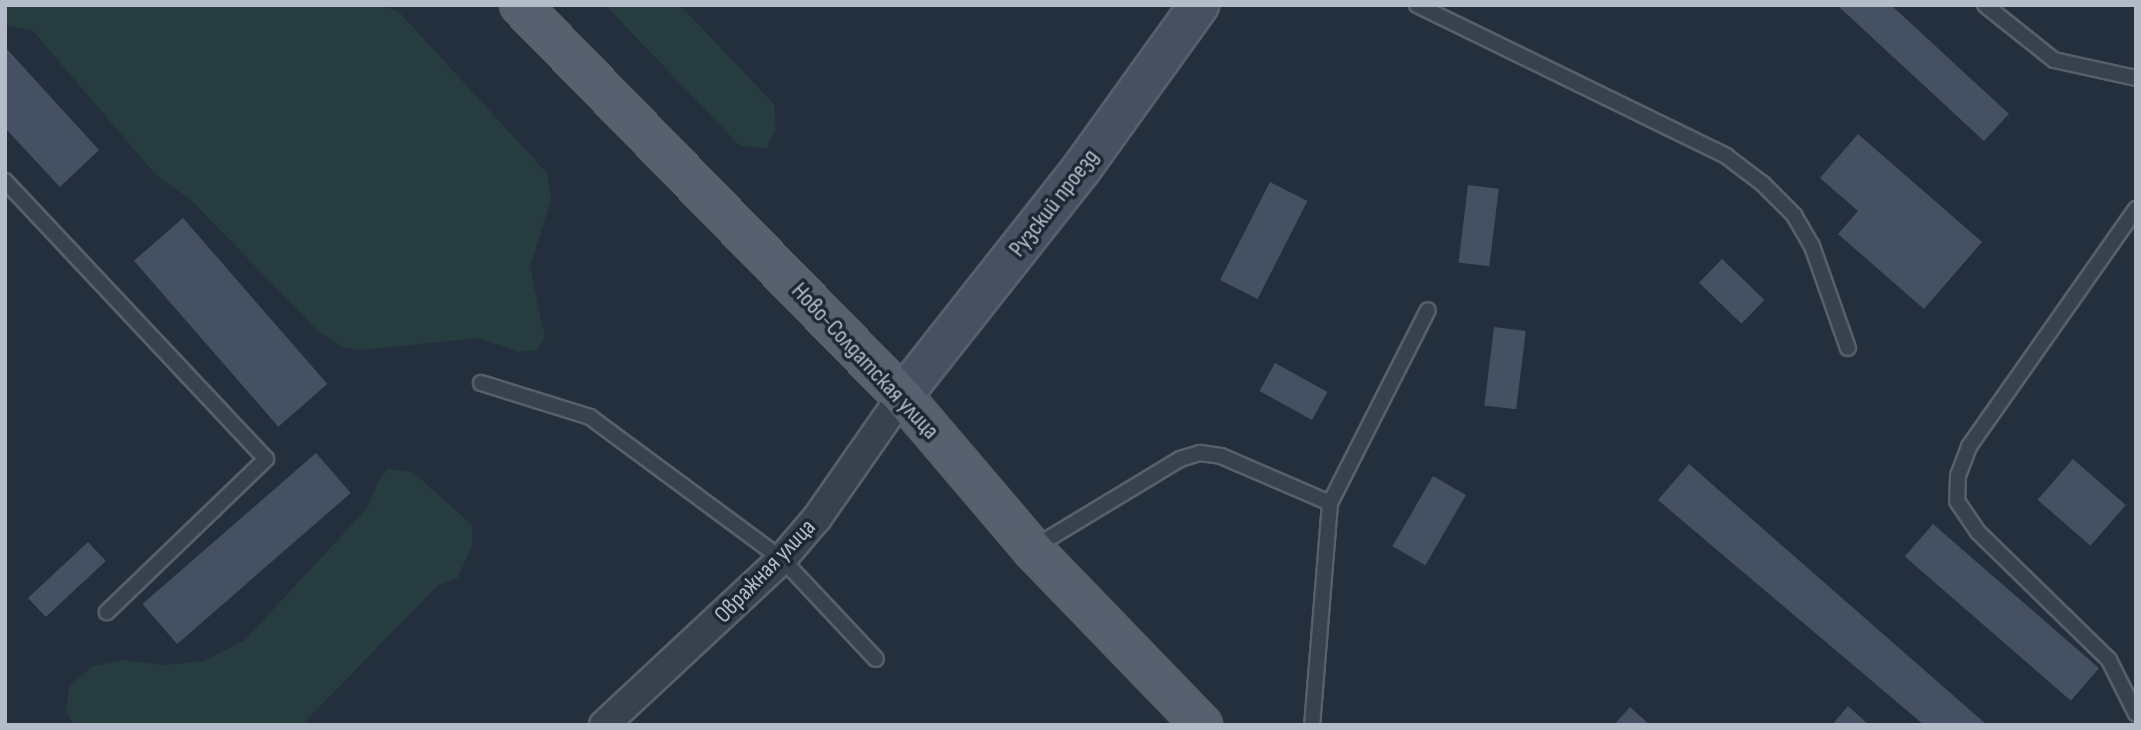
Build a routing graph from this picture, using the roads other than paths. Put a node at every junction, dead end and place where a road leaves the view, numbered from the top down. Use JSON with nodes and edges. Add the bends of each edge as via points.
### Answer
{"nodes":[{"id":1,"x":520,"y":5,"type":"edge"},
{"id":2,"x":1199,"y":5,"type":"edge"},
{"id":3,"x":1417,"y":5,"type":"edge"},
{"id":4,"x":1985,"y":5,"type":"edge"},
{"id":5,"x":2136,"y":78,"type":"edge"},
{"id":6,"x":5,"y":181,"type":"edge"},
{"id":7,"x":2136,"y":209,"type":"edge"},
{"id":8,"x":1427,"y":310,"type":"dead end"},
{"id":9,"x":1848,"y":348,"type":"dead end"},
{"id":10,"x":481,"y":383,"type":"dead end"},
{"id":11,"x":902,"y":396,"type":"junction"},
{"id":12,"x":1330,"y":503,"type":"junction"},
{"id":13,"x":1032,"y":549,"type":"junction"},
{"id":14,"x":782,"y":559,"type":"junction"},
{"id":15,"x":107,"y":612,"type":"dead end"},
{"id":16,"x":876,"y":659,"type":"dead end"},
{"id":17,"x":2136,"y":714,"type":"edge"},
{"id":18,"x":612,"y":722,"type":"edge"},
{"id":19,"x":1202,"y":725,"type":"edge"},
{"id":20,"x":1312,"y":725,"type":"edge"}],
"edges":[{"from":1,"to":11,"type":"main road","name":"Ново-Солдатская улица"},
{"from":2,"to":11,"type":"street","name":"Рузский проезд","via":[[1082,168]]},
{"from":3,"to":9,"type":"lane","via":[[1726,156],[1763,184],[1794,215],[1812,246]]},
{"from":4,"to":5,"type":"lane","via":[[2054,60]]},
{"from":6,"to":15,"type":"lane","via":[[266,459]]},
{"from":7,"to":17,"type":"lane","via":[[1969,447],[1958,476],[1957,501],[1978,532],[2109,660]]},
{"from":8,"to":12,"type":"lane"},
{"from":10,"to":14,"type":"lane","via":[[590,417]]},
{"from":11,"to":13,"type":"main road","name":"Ново-Солдатская улица"},
{"from":11,"to":14,"type":"street","name":"Овражная улица","via":[[817,518]]},
{"from":12,"to":13,"type":"lane","via":[[1221,456],[1200,453],[1180,459]]},
{"from":12,"to":20,"type":"lane"},
{"from":13,"to":19,"type":"main road","name":"Ново-Солдатская улица"},
{"from":14,"to":16,"type":"lane"},
{"from":14,"to":18,"type":"street","name":"Овражная улица"}]}
